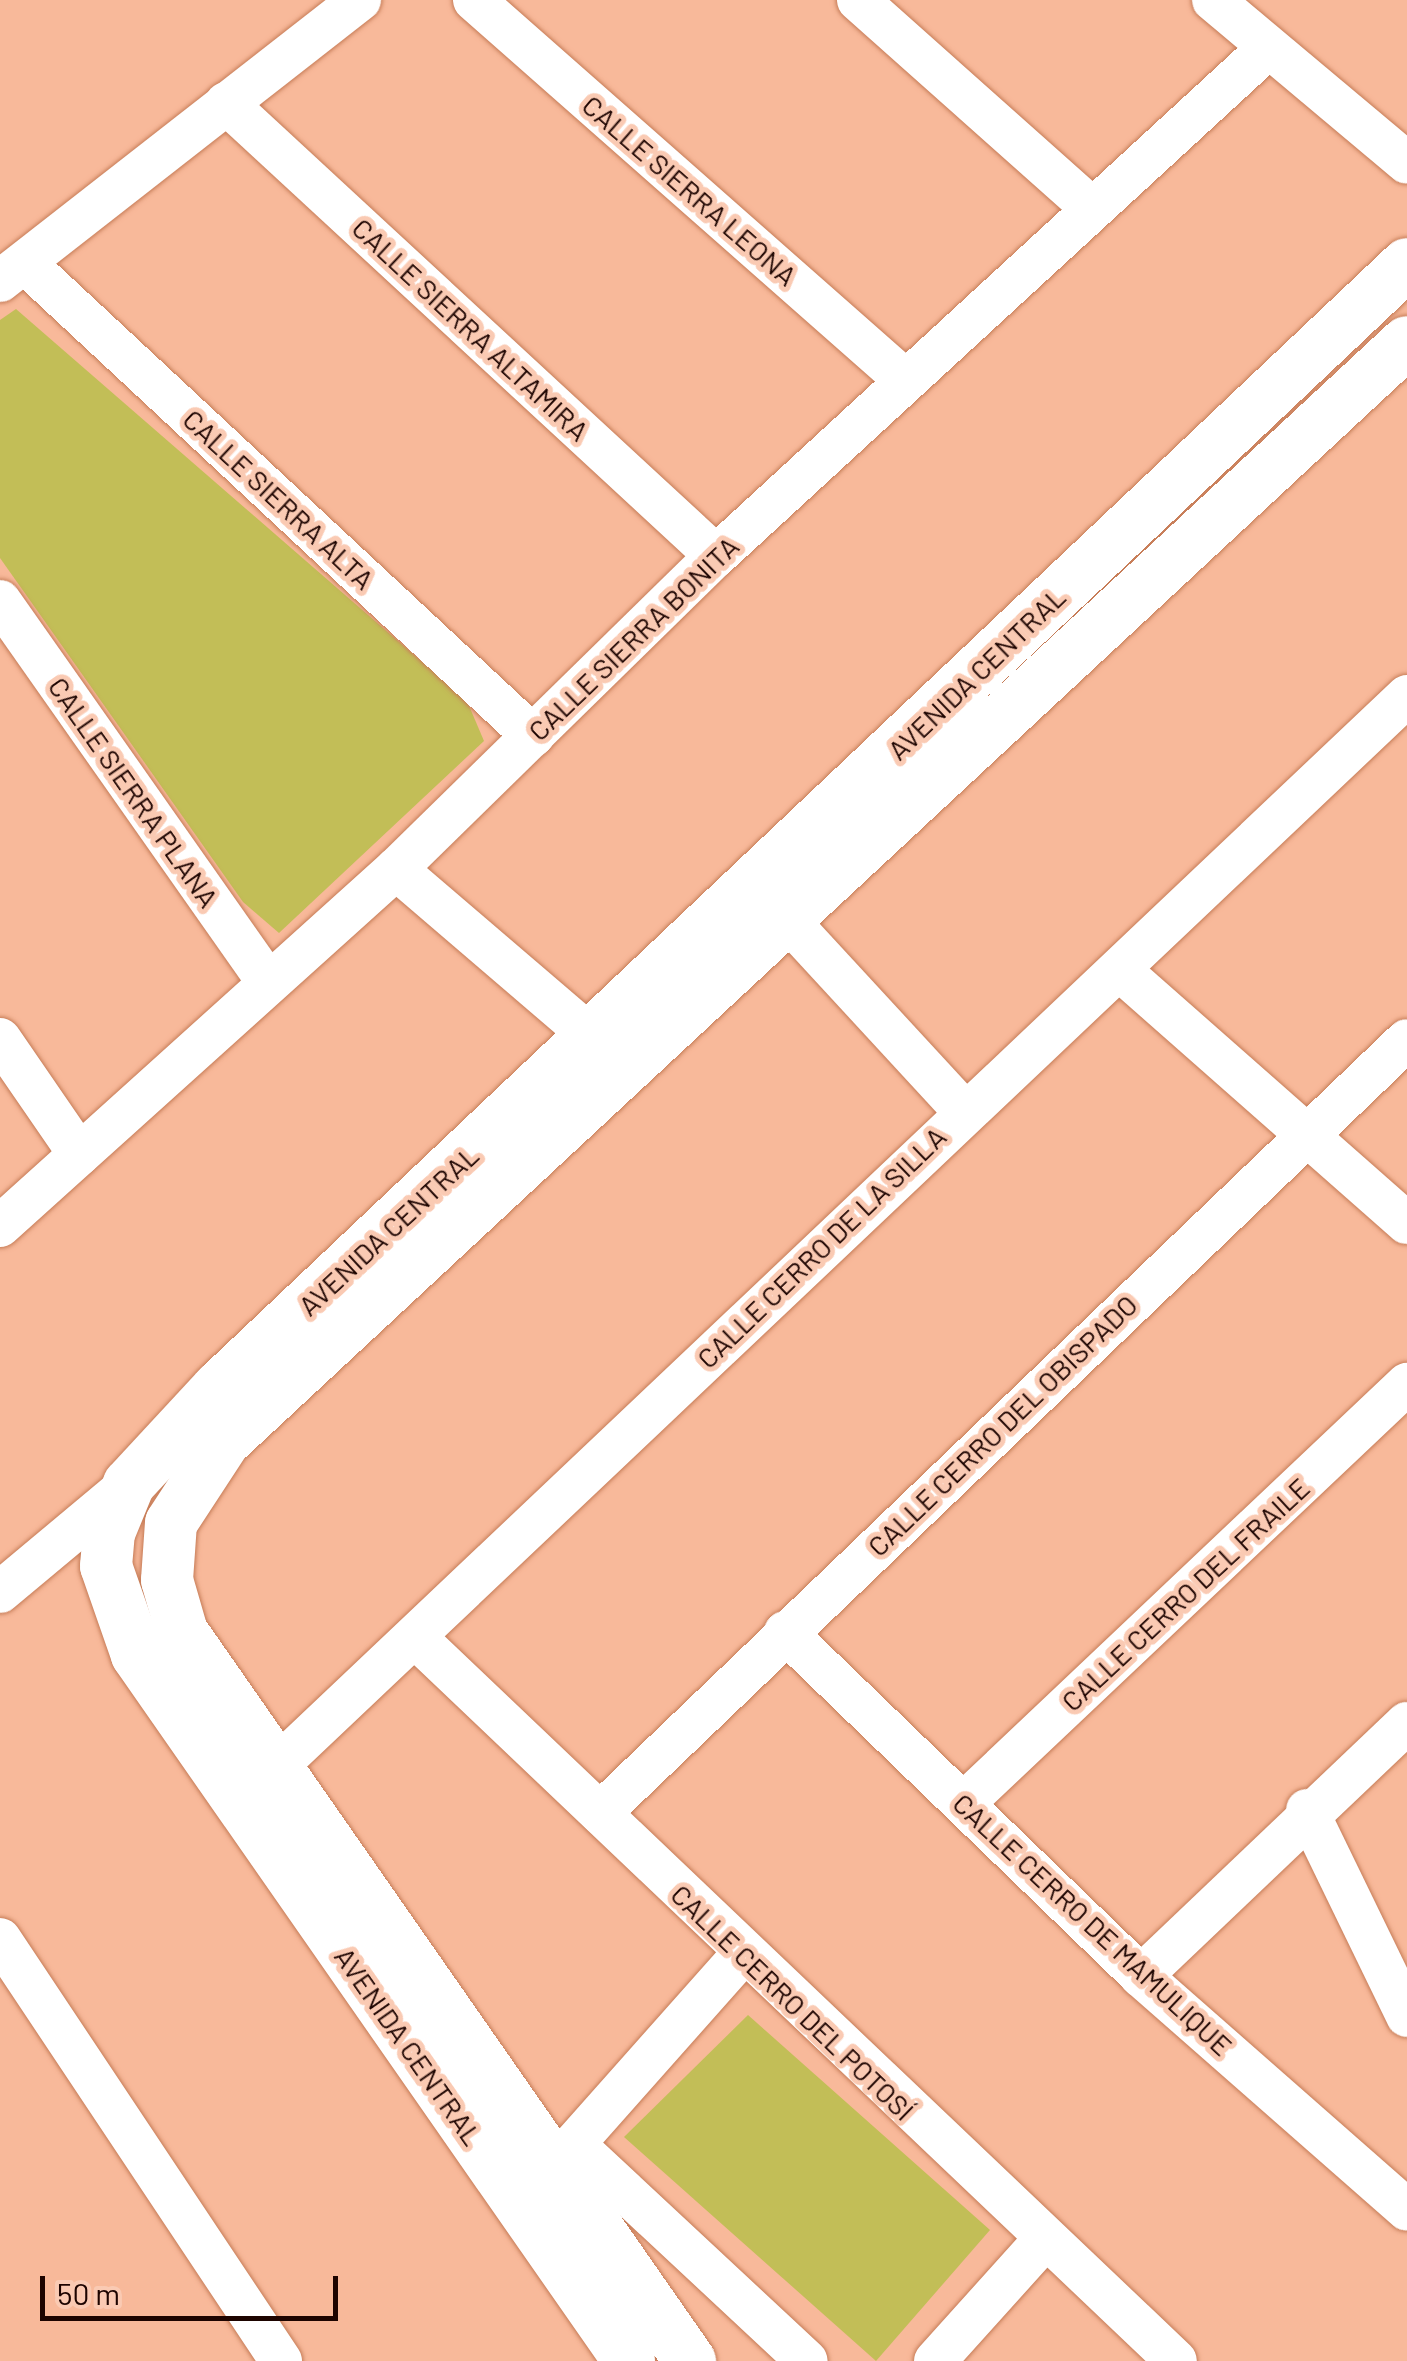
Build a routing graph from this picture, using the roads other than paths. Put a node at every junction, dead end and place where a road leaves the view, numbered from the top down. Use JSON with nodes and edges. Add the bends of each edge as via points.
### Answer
{"nodes":[{"id":1,"x":360,"y":0,"type":"edge"},
{"id":2,"x":474,"y":0,"type":"edge"},
{"id":3,"x":858,"y":0,"type":"edge"},
{"id":4,"x":1212,"y":0,"type":"edge"},
{"id":5,"x":1266,"y":50,"type":"junction"},
{"id":6,"x":226,"y":103,"type":"junction"},
{"id":7,"x":1407,"y":162,"type":"edge"},
{"id":8,"x":1090,"y":207,"type":"junction"},
{"id":9,"x":1407,"y":264,"type":"edge"},
{"id":10,"x":13,"y":272,"type":"edge"},
{"id":11,"x":1407,"y":342,"type":"edge"},
{"id":12,"x":905,"y":380,"type":"junction"},
{"id":13,"x":716,"y":556,"type":"junction"},
{"id":14,"x":0,"y":601,"type":"edge"},
{"id":15,"x":1407,"y":696,"type":"edge"},
{"id":16,"x":533,"y":736,"type":"junction"},
{"id":17,"x":396,"y":868,"type":"junction"},
{"id":18,"x":783,"y":915,"type":"junction"},
{"id":19,"x":1122,"y":972,"type":"junction"},
{"id":20,"x":268,"y":982,"type":"junction"},
{"id":21,"x":0,"y":1039,"type":"edge"},
{"id":22,"x":1407,"y":1040,"type":"edge"},
{"id":23,"x":610,"y":1052,"type":"junction"},
{"id":24,"x":963,"y":1110,"type":"junction"},
{"id":25,"x":1308,"y":1133,"type":"junction"},
{"id":26,"x":79,"y":1154,"type":"junction"},
{"id":27,"x":1407,"y":1223,"type":"edge"},
{"id":28,"x":0,"y":1226,"type":"edge"},
{"id":29,"x":1407,"y":1384,"type":"edge"},
{"id":30,"x":129,"y":1484,"type":"junction"},
{"id":31,"x":0,"y":1592,"type":"edge"},
{"id":32,"x":785,"y":1632,"type":"junction"},
{"id":33,"x":415,"y":1637,"type":"junction"},
{"id":34,"x":1407,"y":1723,"type":"edge"},
{"id":35,"x":257,"y":1785,"type":"junction"},
{"id":36,"x":964,"y":1803,"type":"junction"},
{"id":37,"x":1307,"y":1810,"type":"junction"},
{"id":38,"x":600,"y":1813,"type":"junction"},
{"id":39,"x":0,"y":1939,"type":"edge"},
{"id":40,"x":742,"y":1956,"type":"junction"},
{"id":41,"x":1142,"y":1976,"type":"junction"},
{"id":42,"x":1407,"y":2016,"type":"edge"},
{"id":43,"x":565,"y":2154,"type":"junction"},
{"id":44,"x":1407,"y":2210,"type":"edge"},
{"id":45,"x":1045,"y":2240,"type":"junction"},
{"id":46,"x":281,"y":2361,"type":"edge"},
{"id":47,"x":629,"y":2361,"type":"edge"},
{"id":48,"x":690,"y":2361,"type":"edge"},
{"id":49,"x":807,"y":2361,"type":"edge"},
{"id":50,"x":935,"y":2361,"type":"edge"},
{"id":51,"x":1176,"y":2361,"type":"edge"}],
"edges":[{"from":1,"to":6,"type":"street"},
{"from":2,"to":12,"type":"street","name":"CALLE SIERRA LEONA"},
{"from":3,"to":8,"type":"street"},
{"from":4,"to":5,"type":"street"},
{"from":5,"to":7,"type":"street"},
{"from":5,"to":8,"type":"street","name":"CALLE SIERRA BONITA"},
{"from":6,"to":10,"type":"street"},
{"from":6,"to":13,"type":"street","name":"CALLE SIERRA ALTAMIRA"},
{"from":8,"to":12,"type":"street","name":"CALLE SIERRA BONITA"},
{"from":9,"to":23,"type":"street","name":"AVENIDA CENTRAL"},
{"from":10,"to":16,"type":"street","name":"CALLE SIERRA ALTA"},
{"from":11,"to":18,"type":"street","name":"AVENIDA CENTRAL"},
{"from":12,"to":13,"type":"street","name":"CALLE SIERRA BONITA"},
{"from":13,"to":16,"type":"street","name":"CALLE SIERRA BONITA"},
{"from":14,"to":20,"type":"street","name":"CALLE SIERRA PLANA"},
{"from":15,"to":19,"type":"street","name":"CALLE CERRO DE LA SILLA"},
{"from":16,"to":17,"type":"street","name":"CALLE SIERRA BONITA"},
{"from":17,"to":20,"type":"street","name":"CALLE SIERRA BONITA"},
{"from":17,"to":23,"type":"street"},
{"from":18,"to":23,"type":"street","name":"AVENIDA CENTRAL"},
{"from":18,"to":24,"type":"street"},
{"from":19,"to":24,"type":"street","name":"CALLE CERRO DE LA SILLA"},
{"from":19,"to":25,"type":"street"},
{"from":20,"to":26,"type":"street","name":"CALLE SIERRA BONITA"},
{"from":21,"to":26,"type":"street"},
{"from":22,"to":25,"type":"street","name":"CALLE CERRO DEL OBISPADO"},
{"from":23,"to":30,"type":"street","name":"AVENIDA CENTRAL","via":[[218,1388]]},
{"from":23,"to":35,"type":"street","name":"AVENIDA CENTRAL","via":[[224,1442],[184,1492],[166,1549],[170,1601]]},
{"from":24,"to":33,"type":"street","name":"CALLE CERRO DE LA SILLA"},
{"from":25,"to":27,"type":"street"},
{"from":25,"to":32,"type":"street","name":"CALLE CERRO DEL OBISPADO"},
{"from":26,"to":28,"type":"street","name":"CALLE SIERRA BONITA"},
{"from":29,"to":36,"type":"street","name":"CALLE CERRO DEL FRAILE"},
{"from":30,"to":31,"type":"street"},
{"from":30,"to":35,"type":"street","name":"AVENIDA CENTRAL","via":[[106,1566],[124,1631]]},
{"from":32,"to":36,"type":"street","name":"CALLE CERRO DE MAMULIQUE"},
{"from":32,"to":38,"type":"street","name":"CALLE CERRO DEL OBISPADO"},
{"from":33,"to":35,"type":"street","name":"CALLE CERRO DE LA SILLA"},
{"from":33,"to":38,"type":"street","name":"CALLE CERRO DEL POTOSÍ"},
{"from":34,"to":37,"type":"street"},
{"from":35,"to":43,"type":"street","name":"AVENIDA CENTRAL"},
{"from":35,"to":47,"type":"street","name":"AVENIDA CENTRAL"},
{"from":36,"to":41,"type":"street","name":"CALLE CERRO DE MAMULIQUE"},
{"from":37,"to":41,"type":"street"},
{"from":37,"to":42,"type":"street"},
{"from":38,"to":40,"type":"street","name":"CALLE CERRO DEL POTOSÍ"},
{"from":39,"to":46,"type":"street"},
{"from":40,"to":43,"type":"street"},
{"from":40,"to":45,"type":"street","name":"CALLE CERRO DEL POTOSÍ"},
{"from":41,"to":44,"type":"street","name":"CALLE CERRO DE MAMULIQUE"},
{"from":43,"to":48,"type":"street","name":"AVENIDA CENTRAL"},
{"from":43,"to":49,"type":"street"},
{"from":45,"to":50,"type":"street"},
{"from":45,"to":51,"type":"street","name":"CALLE CERRO DEL POTOSÍ"}]}
